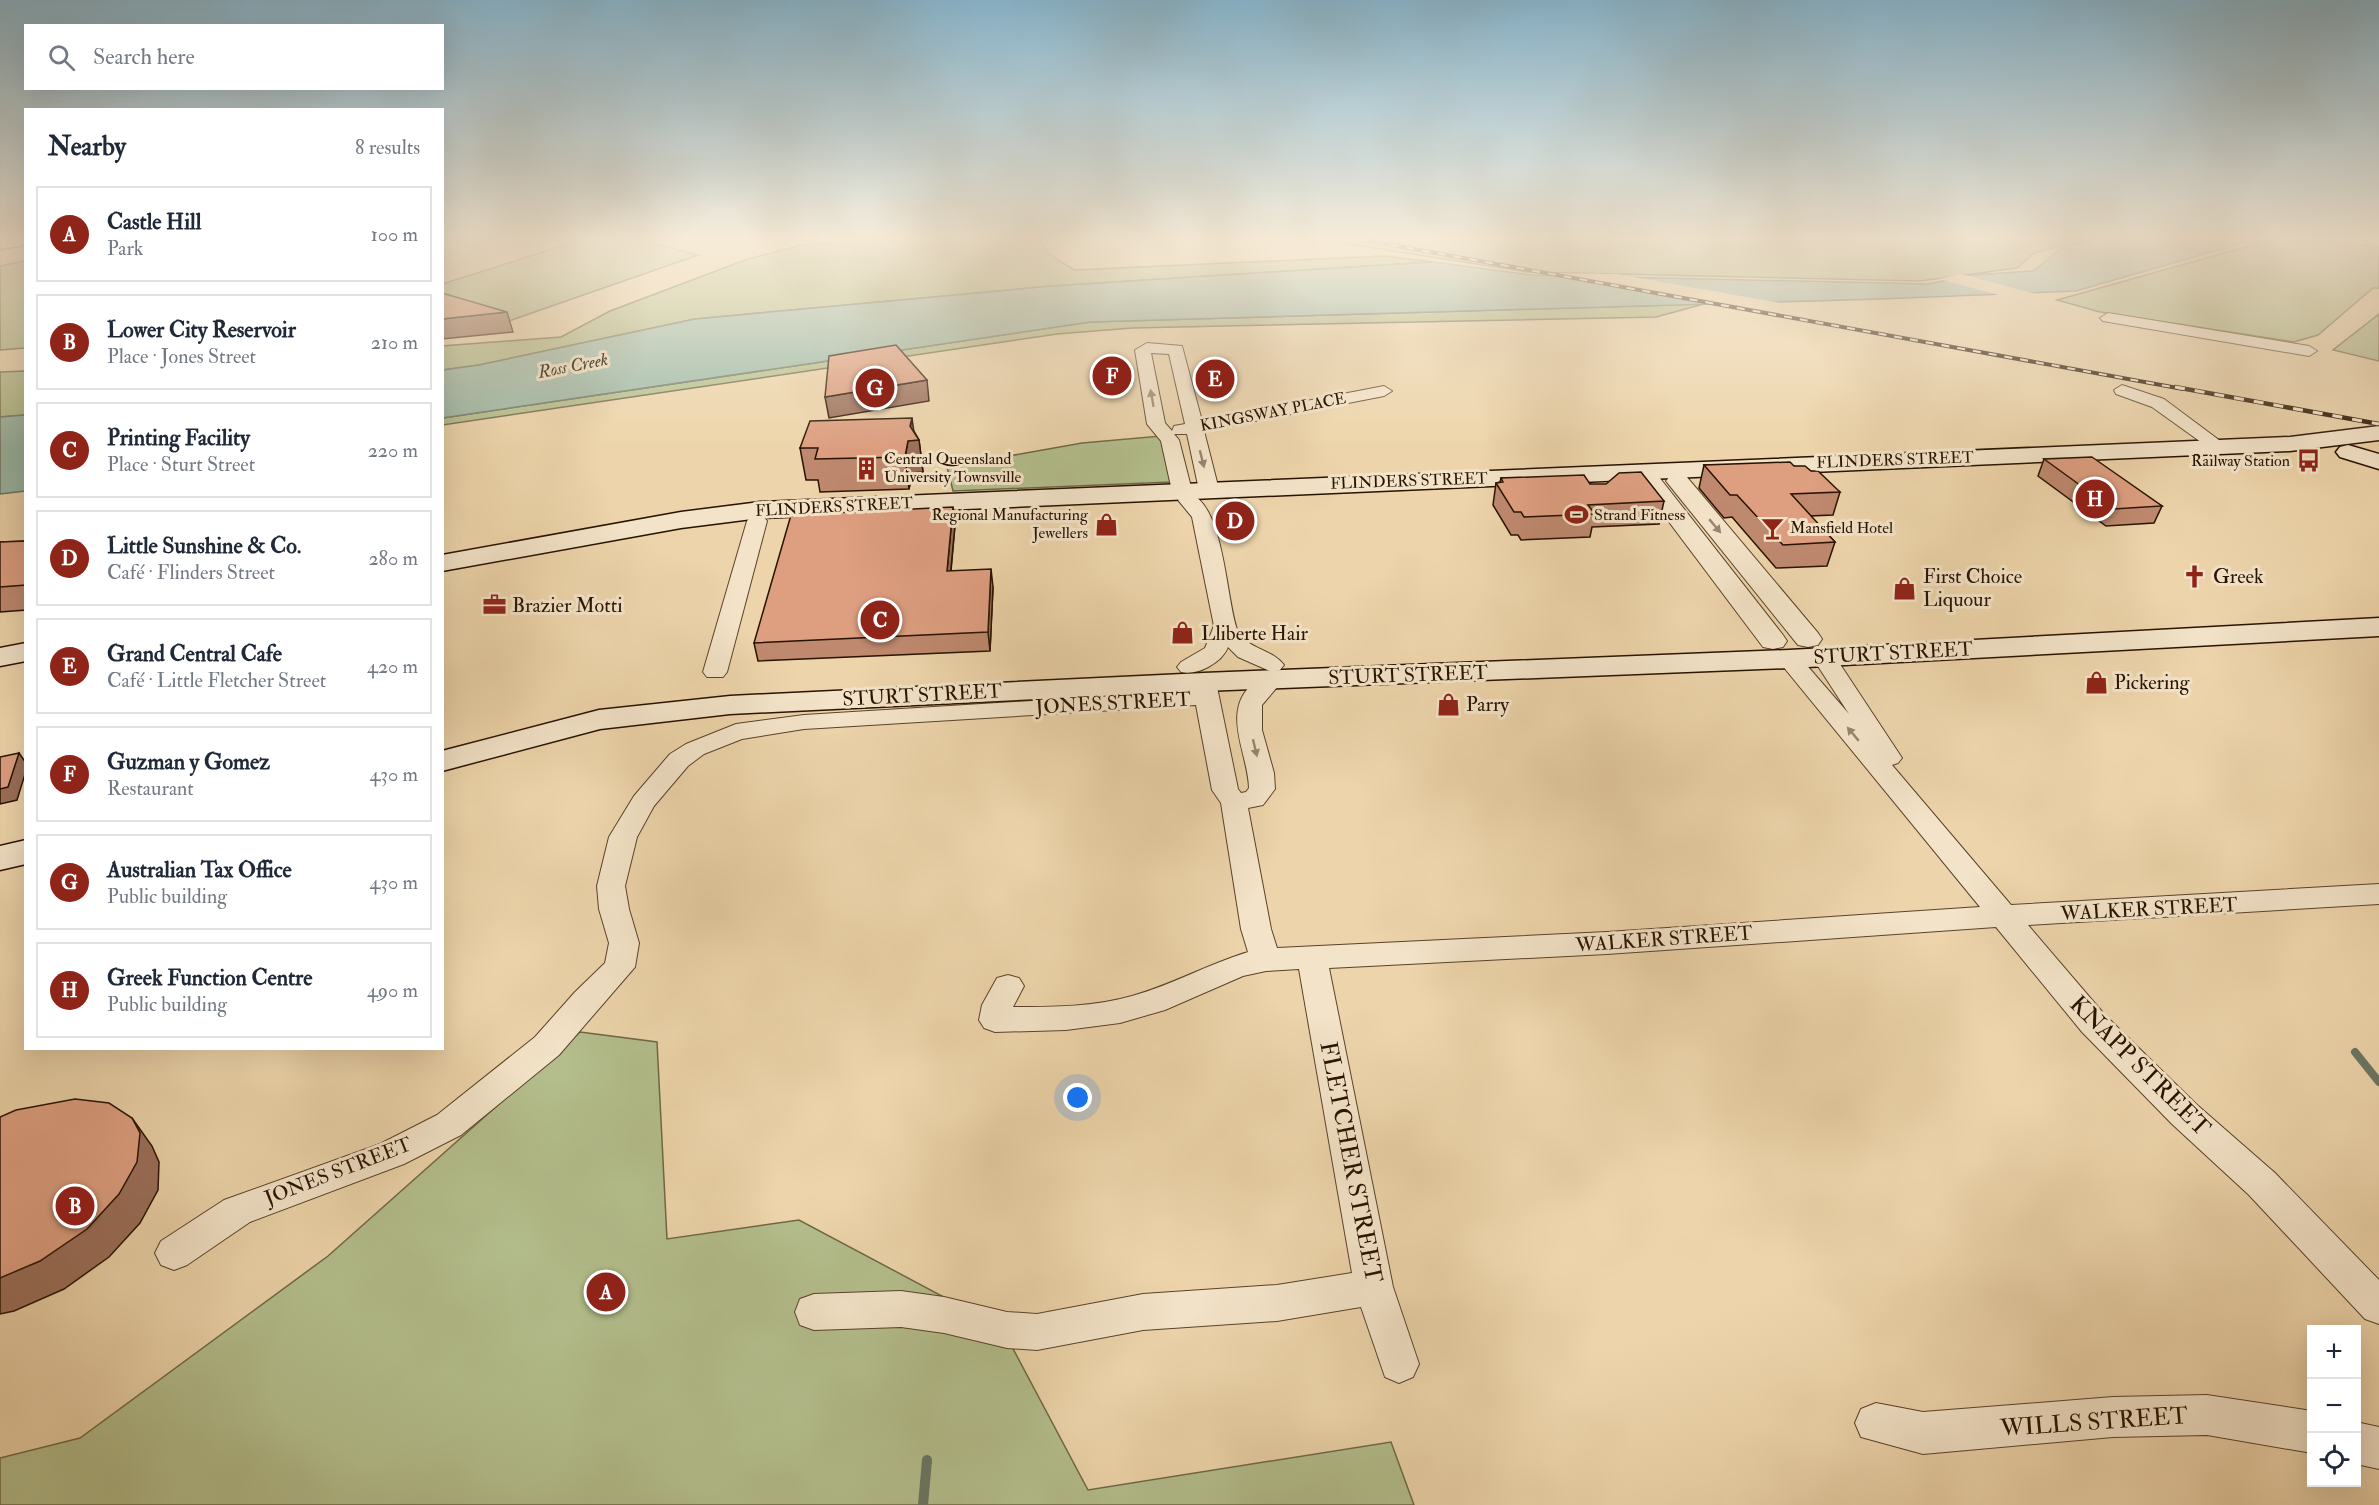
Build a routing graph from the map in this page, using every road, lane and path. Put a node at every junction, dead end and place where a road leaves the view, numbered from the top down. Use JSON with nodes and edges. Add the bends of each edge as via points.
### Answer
{"nodes":[{"id":1,"x":2108,"y":318,"type":"dead end"},
{"id":2,"x":2309,"y":351,"type":"dead end"},
{"id":3,"x":2122,"y":390,"type":"dead end"},
{"id":4,"x":1384,"y":391,"type":"dead end"},
{"id":5,"x":1195,"y":427,"type":"junction"},
{"id":6,"x":1162,"y":432,"type":"junction"},
{"id":7,"x":2379,"y":433,"type":"edge"},
{"id":8,"x":2379,"y":442,"type":"edge"},
{"id":9,"x":2290,"y":444,"type":"junction"},
{"id":10,"x":2217,"y":446,"type":"junction"},
{"id":11,"x":2379,"y":451,"type":"edge"},
{"id":12,"x":2348,"y":452,"type":"junction"},
{"id":13,"x":2379,"y":462,"type":"edge"},
{"id":14,"x":1660,"y":476,"type":"junction"},
{"id":15,"x":1198,"y":499,"type":"junction"},
{"id":16,"x":758,"y":521,"type":"junction"},
{"id":17,"x":642,"y":526,"type":"junction"},
{"id":18,"x":444,"y":563,"type":"edge"},
{"id":19,"x":444,"y":575,"type":"edge"},
{"id":20,"x":1781,"y":606,"type":"junction"},
{"id":21,"x":1746,"y":608,"type":"junction"},
{"id":22,"x":2379,"y":610,"type":"edge"},
{"id":23,"x":1225,"y":627,"type":"junction"},
{"id":24,"x":2379,"y":627,"type":"edge"},
{"id":25,"x":2325,"y":630,"type":"junction"},
{"id":26,"x":24,"y":639,"type":"edge"},
{"id":27,"x":0,"y":644,"type":"edge"},
{"id":28,"x":2379,"y":646,"type":"edge"},
{"id":29,"x":1799,"y":649,"type":"junction"},
{"id":30,"x":24,"y":652,"type":"edge"},
{"id":31,"x":0,"y":657,"type":"edge"},
{"id":32,"x":715,"y":672,"type":"dead end"},
{"id":33,"x":1272,"y":672,"type":"junction"},
{"id":34,"x":1202,"y":689,"type":"junction"},
{"id":35,"x":1850,"y":695,"type":"junction"},
{"id":36,"x":1822,"y":698,"type":"junction"},
{"id":37,"x":1247,"y":711,"type":"junction"},
{"id":38,"x":444,"y":745,"type":"edge"},
{"id":39,"x":444,"y":759,"type":"edge"},
{"id":40,"x":1234,"y":802,"type":"junction"},
{"id":41,"x":1918,"y":811,"type":"junction"},
{"id":42,"x":24,"y":852,"type":"edge"},
{"id":43,"x":0,"y":858,"type":"edge"},
{"id":44,"x":24,"y":875,"type":"edge"},
{"id":45,"x":0,"y":881,"type":"edge"},
{"id":46,"x":2379,"y":894,"type":"edge"},
{"id":47,"x":2005,"y":917,"type":"junction"},
{"id":48,"x":1312,"y":959,"type":"junction"},
{"id":49,"x":1266,"y":960,"type":"junction"},
{"id":50,"x":1008,"y":986,"type":"dead end"},
{"id":51,"x":174,"y":1253,"type":"dead end"},
{"id":52,"x":1374,"y":1287,"type":"junction"},
{"id":53,"x":2379,"y":1306,"type":"edge"},
{"id":54,"x":814,"y":1312,"type":"dead end"},
{"id":55,"x":1399,"y":1364,"type":"dead end"},
{"id":56,"x":1876,"y":1423,"type":"dead end"},
{"id":57,"x":2307,"y":1431,"type":"edge"},
{"id":58,"x":2361,"y":1444,"type":"edge"},
{"id":59,"x":2379,"y":1448,"type":"edge"}],
"edges":[{"from":1,"to":2,"type":"street"},
{"from":3,"to":10,"type":"street","via":[[2158,403]]},
{"from":4,"to":5,"type":"street","name":"KINGSWAY PLACE"},
{"from":5,"to":6,"type":"street","name":"KINGSWAY PLACE"},
{"from":6,"to":5,"type":"street","one_way":true,"via":[[1156,424],[1143,350],[1148,348],[1176,349]]},
{"from":5,"to":15,"type":"street","one_way":true},
{"from":6,"to":15,"type":"street","via":[[1170,440]]},
{"from":7,"to":9,"type":"main road","name":"FLINDERS STREET"},
{"from":8,"to":9,"type":"main road"},
{"from":9,"to":10,"type":"main road","name":"FLINDERS STREET"},
{"from":10,"to":14,"type":"main road","name":"FLINDERS STREET"},
{"from":11,"to":12,"type":"main road","name":"FLINDERS STREET"},
{"from":12,"to":13,"type":"main road"},
{"from":12,"to":14,"type":"main road","name":"FLINDERS STREET"},
{"from":14,"to":15,"type":"main road","name":"FLINDERS STREET"},
{"from":14,"to":20,"type":"street","name":"KNAPP STREET","one_way":true},
{"from":14,"to":21,"type":"street","name":"KNAPP STREET"},
{"from":15,"to":16,"type":"main road","name":"FLINDERS STREET"},
{"from":15,"to":17,"type":"main road","name":"FLINDERS STREET","via":[[760,510]]},
{"from":15,"to":23,"type":"street"},
{"from":16,"to":17,"type":"main road","via":[[740,516]]},
{"from":16,"to":19,"type":"main road","name":"FLINDERS STREET","via":[[683,530]]},
{"from":16,"to":32,"type":"street"},
{"from":17,"to":18,"type":"main road","name":"FLINDERS STREET"},
{"from":20,"to":21,"type":"street"},
{"from":20,"to":29,"type":"street","name":"KNAPP STREET"},
{"from":21,"to":29,"type":"street","name":"KNAPP STREET"},
{"from":22,"to":29,"type":"main road","name":"STURT STREET"},
{"from":23,"to":33,"type":"street","via":[[1240,648]]},
{"from":23,"to":34,"type":"street"},
{"from":24,"to":25,"type":"main road","name":"STURT STREET"},
{"from":25,"to":28,"type":"main road","via":[[2352,634]]},
{"from":25,"to":29,"type":"main road","name":"STURT STREET"},
{"from":26,"to":27,"type":"main road"},
{"from":29,"to":33,"type":"main road","name":"STURT STREET"},
{"from":29,"to":35,"type":"street","name":"KNAPP STREET"},
{"from":29,"to":36,"type":"street","name":"KNAPP STREET"},
{"from":30,"to":31,"type":"main road"},
{"from":33,"to":34,"type":"main road","name":"STURT STREET"},
{"from":33,"to":37,"type":"street","via":[[1252,697]]},
{"from":34,"to":37,"type":"street","name":"JONES STREET"},
{"from":34,"to":38,"type":"main road","name":"STURT STREET","via":[[747,691],[648,700],[556,716]]},
{"from":34,"to":39,"type":"main road","name":"STURT STREET","via":[[684,709],[599,720]]},
{"from":34,"to":40,"type":"street","via":[[1226,790]]},
{"from":34,"to":51,"type":"street","name":"JONES STREET","via":[[804,722],[736,732],[695,749],[680,760],[643,802],[623,837],[611,886],[624,943],[620,967],[547,1046],[449,1125],[392,1154],[233,1212]]},
{"from":35,"to":36,"type":"street"},
{"from":35,"to":41,"type":"street","name":"KNAPP STREET"},
{"from":41,"to":36,"type":"street","name":"KNAPP STREET","one_way":true},
{"from":37,"to":40,"type":"street","one_way":true,"via":[[1262,789],[1254,799]]},
{"from":40,"to":49,"type":"street","via":[[1256,929]]},
{"from":41,"to":47,"type":"street","name":"KNAPP STREET"},
{"from":42,"to":43,"type":"main road"},
{"from":44,"to":45,"type":"main road"},
{"from":46,"to":47,"type":"street","name":"WALKER STREET"},
{"from":47,"to":48,"type":"street","name":"WALKER STREET"},
{"from":47,"to":53,"type":"street","name":"KNAPP STREET","via":[[2121,1052],[2262,1184]]},
{"from":48,"to":49,"type":"street","name":"WALKER STREET"},
{"from":48,"to":52,"type":"street","name":"FLETCHER STREET"},
{"from":49,"to":50,"type":"street","name":"WALKER STREET","via":[[1227,968],[1123,1012],[995,1020]]},
{"from":52,"to":54,"type":"street","via":[[1287,1302],[1143,1312],[1037,1332],[1007,1330],[920,1310]]},
{"from":52,"to":55,"type":"street","name":"FLETCHER STREET"},
{"from":56,"to":57,"type":"street","name":"WILLS STREET","via":[[1934,1433],[2113,1417],[2207,1415]]},
{"from":58,"to":59,"type":"street"}]}
